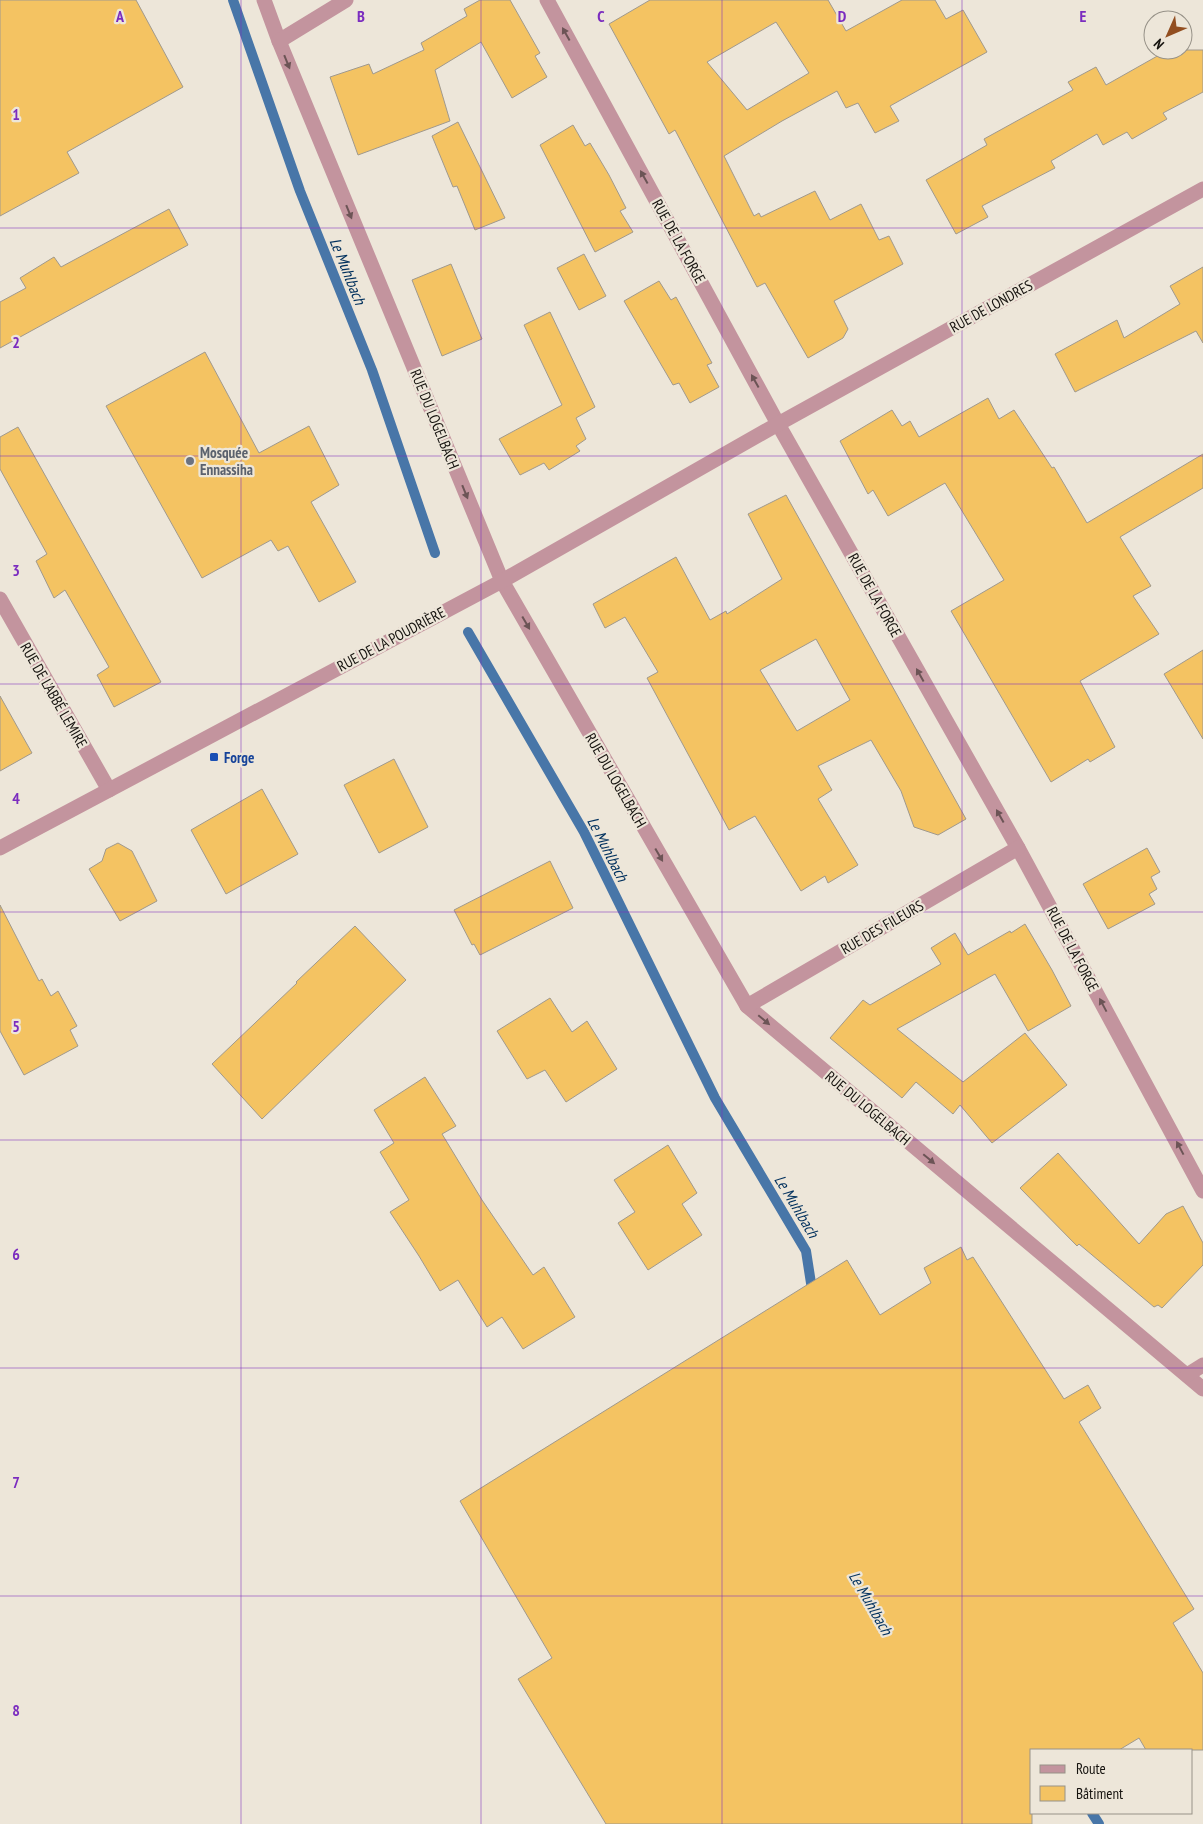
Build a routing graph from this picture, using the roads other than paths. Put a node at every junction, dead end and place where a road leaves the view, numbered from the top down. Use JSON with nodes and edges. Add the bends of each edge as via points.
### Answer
{"nodes":[{"id":1,"x":264,"y":0,"type":"edge"},
{"id":2,"x":346,"y":0,"type":"edge"},
{"id":3,"x":547,"y":0,"type":"edge"},
{"id":4,"x":279,"y":41,"type":"junction"},
{"id":5,"x":1203,"y":189,"type":"edge"},
{"id":6,"x":778,"y":424,"type":"junction"},
{"id":7,"x":502,"y":580,"type":"junction"},
{"id":8,"x":0,"y":599,"type":"edge"},
{"id":9,"x":109,"y":790,"type":"junction"},
{"id":10,"x":0,"y":848,"type":"edge"},
{"id":11,"x":1018,"y":848,"type":"junction"},
{"id":12,"x":746,"y":1006,"type":"junction"},
{"id":13,"x":1203,"y":1191,"type":"edge"},
{"id":14,"x":1203,"y":1365,"type":"edge"},
{"id":15,"x":1187,"y":1374,"type":"junction"},
{"id":16,"x":1203,"y":1389,"type":"edge"}],
"edges":[{"from":1,"to":4,"type":"street","name":"RUE DU LOGELBACH"},
{"from":2,"to":4,"type":"street"},
{"from":6,"to":3,"type":"street","name":"RUE DE LA FORGE","one_way":true},
{"from":4,"to":7,"type":"street","name":"RUE DU LOGELBACH","one_way":true},
{"from":5,"to":6,"type":"street","name":"RUE DE LONDRES"},
{"from":6,"to":7,"type":"street","name":"RUE DE LA POUDRIÈRE"},
{"from":11,"to":6,"type":"street","name":"RUE DE LA FORGE","one_way":true},
{"from":7,"to":9,"type":"street","name":"RUE DE LA POUDRIÈRE"},
{"from":7,"to":12,"type":"street","name":"RUE DU LOGELBACH","one_way":true},
{"from":8,"to":9,"type":"street","name":"RUE DE L'ABBÉ LEMIRE"},
{"from":9,"to":10,"type":"street","name":"RUE DE LA POUDRIÈRE"},
{"from":11,"to":12,"type":"street","name":"RUE DES FILEURS"},
{"from":13,"to":11,"type":"street","name":"RUE DE LA FORGE","one_way":true},
{"from":12,"to":15,"type":"street","name":"RUE DU LOGELBACH","one_way":true},
{"from":14,"to":15,"type":"street"},
{"from":15,"to":16,"type":"street","name":"RUE DU LOGELBACH"}]}
